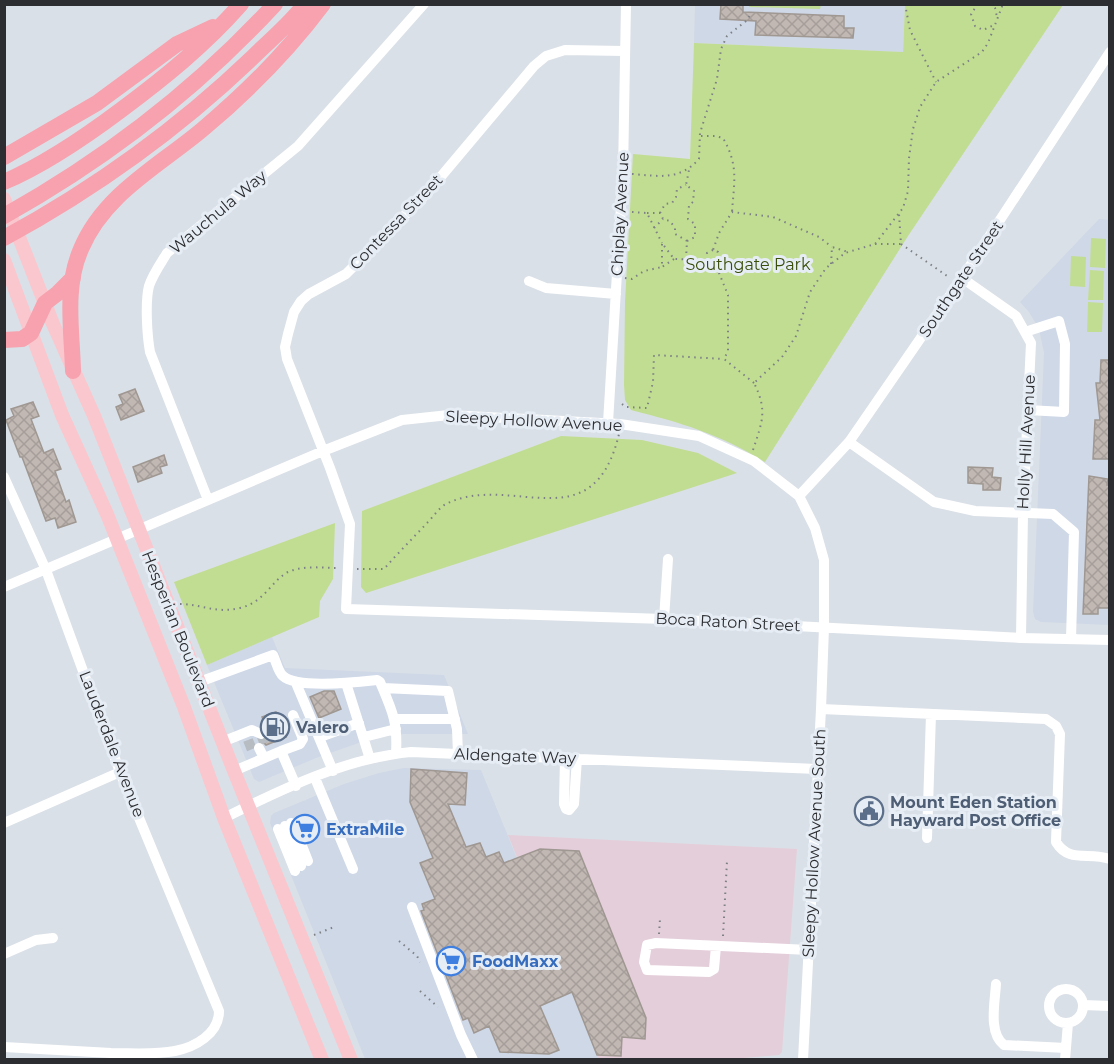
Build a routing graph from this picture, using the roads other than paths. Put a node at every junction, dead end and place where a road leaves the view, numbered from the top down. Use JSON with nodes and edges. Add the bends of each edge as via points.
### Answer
{"nodes":[{"id":1,"x":241,"y":4,"type":"edge"},
{"id":2,"x":275,"y":4,"type":"edge"},
{"id":3,"x":305,"y":4,"type":"edge"},
{"id":4,"x":323,"y":4,"type":"edge"},
{"id":5,"x":424,"y":4,"type":"edge"},
{"id":6,"x":626,"y":4,"type":"edge"},
{"id":7,"x":227,"y":20,"type":"junction"},
{"id":8,"x":624,"y":51,"type":"junction"},
{"id":9,"x":1110,"y":52,"type":"edge"},
{"id":10,"x":4,"y":157,"type":"edge"},
{"id":11,"x":4,"y":182,"type":"edge"},
{"id":12,"x":4,"y":199,"type":"edge"},
{"id":13,"x":4,"y":216,"type":"edge"},
{"id":14,"x":4,"y":237,"type":"edge"},
{"id":15,"x":4,"y":260,"type":"edge"},
{"id":16,"x":73,"y":278,"type":"junction"},
{"id":17,"x":529,"y":281,"type":"dead end"},
{"id":18,"x":961,"y":281,"type":"junction"},
{"id":19,"x":616,"y":294,"type":"junction"},
{"id":20,"x":45,"y":303,"type":"junction"},
{"id":21,"x":1025,"y":332,"type":"junction"},
{"id":22,"x":31,"y":333,"type":"junction"},
{"id":23,"x":4,"y":340,"type":"edge"},
{"id":24,"x":73,"y":371,"type":"junction"},
{"id":25,"x":1028,"y":410,"type":"junction"},
{"id":26,"x":608,"y":423,"type":"junction"},
{"id":27,"x":849,"y":441,"type":"junction"},
{"id":28,"x":323,"y":451,"type":"junction"},
{"id":29,"x":4,"y":477,"type":"edge"},
{"id":30,"x":799,"y":496,"type":"junction"},
{"id":31,"x":208,"y":500,"type":"junction"},
{"id":32,"x":1023,"y":513,"type":"junction"},
{"id":33,"x":137,"y":529,"type":"junction"},
{"id":34,"x":117,"y":539,"type":"junction"},
{"id":35,"x":668,"y":559,"type":"dead end"},
{"id":36,"x":46,"y":570,"type":"junction"},
{"id":37,"x":4,"y":587,"type":"edge"},
{"id":38,"x":346,"y":609,"type":"joint"},
{"id":39,"x":664,"y":619,"type":"junction"},
{"id":40,"x":824,"y":627,"type":"junction"},
{"id":41,"x":1021,"y":638,"type":"junction"},
{"id":42,"x":1071,"y":639,"type":"junction"},
{"id":43,"x":1110,"y":640,"type":"edge"},
{"id":44,"x":199,"y":682,"type":"junction"},
{"id":45,"x":296,"y":683,"type":"junction"},
{"id":46,"x":346,"y":683,"type":"junction"},
{"id":47,"x":383,"y":688,"type":"junction"},
{"id":48,"x":821,"y":709,"type":"junction"},
{"id":49,"x":932,"y":714,"type":"junction"},
{"id":50,"x":293,"y":715,"type":"dead end"},
{"id":51,"x":455,"y":719,"type":"junction"},
{"id":52,"x":359,"y":723,"type":"junction"},
{"id":53,"x":395,"y":724,"type":"junction"},
{"id":54,"x":320,"y":736,"type":"junction"},
{"id":55,"x":364,"y":737,"type":"junction"},
{"id":56,"x":222,"y":742,"type":"junction"},
{"id":57,"x":257,"y":744,"type":"junction"},
{"id":58,"x":281,"y":751,"type":"junction"},
{"id":59,"x":396,"y":753,"type":"junction"},
{"id":60,"x":458,"y":753,"type":"junction"},
{"id":61,"x":565,"y":758,"type":"junction"},
{"id":62,"x":577,"y":758,"type":"junction"},
{"id":63,"x":370,"y":759,"type":"junction"},
{"id":64,"x":817,"y":769,"type":"junction"},
{"id":65,"x":234,"y":771,"type":"junction"},
{"id":66,"x":333,"y":771,"type":"junction"},
{"id":67,"x":120,"y":772,"type":"junction"},
{"id":68,"x":315,"y":778,"type":"junction"},
{"id":69,"x":296,"y":786,"type":"junction"},
{"id":70,"x":248,"y":806,"type":"junction"},
{"id":71,"x":224,"y":818,"type":"junction"},
{"id":72,"x":4,"y":824,"type":"edge"},
{"id":73,"x":285,"y":826,"type":"dead end"},
{"id":74,"x":927,"y":838,"type":"dead end"},
{"id":75,"x":1110,"y":859,"type":"edge"},
{"id":76,"x":301,"y":866,"type":"dead end"},
{"id":77,"x":353,"y":868,"type":"dead end"},
{"id":78,"x":412,"y":907,"type":"dead end"},
{"id":79,"x":53,"y":938,"type":"dead end"},
{"id":80,"x":719,"y":946,"type":"junction"},
{"id":81,"x":809,"y":950,"type":"junction"},
{"id":82,"x":4,"y":954,"type":"edge"},
{"id":83,"x":996,"y":984,"type":"dead end"},
{"id":84,"x":1083,"y":1005,"type":"junction"},
{"id":85,"x":1110,"y":1006,"type":"edge"},
{"id":86,"x":1068,"y":1023,"type":"junction"},
{"id":87,"x":4,"y":1047,"type":"edge"},
{"id":88,"x":1066,"y":1048,"type":"junction"},
{"id":89,"x":322,"y":1059,"type":"edge"},
{"id":90,"x":351,"y":1059,"type":"edge"},
{"id":91,"x":473,"y":1059,"type":"edge"},
{"id":92,"x":803,"y":1059,"type":"edge"},
{"id":93,"x":1065,"y":1059,"type":"edge"}],
"edges":[{"from":1,"to":7,"type":"highway"},
{"from":2,"to":13,"type":"highway","via":[[163,111],[87,167]]},
{"from":3,"to":14,"type":"highway","via":[[212,96],[136,157],[53,212]]},
{"from":4,"to":16,"type":"highway","via":[[298,38],[254,83],[103,211],[80,250]]},
{"from":5,"to":31,"type":"street","name":"Wauchula Way","via":[[298,146],[168,253],[157,268],[149,287],[150,352]]},
{"from":6,"to":8,"type":"street","name":"Chiplay Avenue"},
{"from":7,"to":10,"type":"highway","via":[[177,44],[97,103]]},
{"from":7,"to":11,"type":"highway","via":[[155,86],[58,154]]},
{"from":8,"to":19,"type":"street","name":"Chiplay Avenue","via":[[623,173]]},
{"from":8,"to":28,"type":"street","name":"Contessa Street","via":[[565,50],[546,56],[428,192],[346,274],[301,301],[285,347]]},
{"from":9,"to":18,"type":"street","name":"Southgate Street"},
{"from":12,"to":20,"type":"main road","name":"Hesperian Boulevard"},
{"from":15,"to":22,"type":"main road","name":"Hesperian Boulevard"},
{"from":16,"to":20,"type":"highway"},
{"from":16,"to":24,"type":"highway","via":[[69,299]]},
{"from":17,"to":19,"type":"street","via":[[546,288]]},
{"from":18,"to":21,"type":"street","name":"Holly Hill Avenue","via":[[1016,316]]},
{"from":18,"to":27,"type":"street","name":"Southgate Street"},
{"from":19,"to":26,"type":"street","name":"Chiplay Avenue"},
{"from":20,"to":22,"type":"highway"},
{"from":20,"to":24,"type":"main road","name":"Hesperian Boulevard"},
{"from":21,"to":25,"type":"street","name":"Holly Hill Avenue","via":[[1031,344]]},
{"from":21,"to":25,"type":"street","via":[[1059,321],[1065,344],[1064,412]]},
{"from":22,"to":23,"type":"highway","via":[[22,339]]},
{"from":22,"to":34,"type":"main road","name":"Hesperian Boulevard"},
{"from":24,"to":33,"type":"main road","name":"Hesperian Boulevard"},
{"from":25,"to":32,"type":"street","name":"Holly Hill Avenue"},
{"from":26,"to":28,"type":"street","name":"Sleepy Hollow Avenue","via":[[449,415],[402,420]]},
{"from":26,"to":30,"type":"street","name":"Sleepy Hollow Avenue","via":[[699,436],[750,460]]},
{"from":27,"to":30,"type":"street","name":"Southgate Street"},
{"from":27,"to":32,"type":"street","via":[[934,502],[975,511]]},
{"from":28,"to":31,"type":"street","name":"Sleepy Hollow Avenue"},
{"from":28,"to":38,"type":"street","name":"Contessa Street","via":[[350,524]]},
{"from":29,"to":36,"type":"street","name":"Lauderdale Avenue"},
{"from":30,"to":40,"type":"street","name":"Sleepy Hollow Avenue","via":[[815,528],[824,560]]},
{"from":31,"to":33,"type":"street","name":"Sleepy Hollow Avenue"},
{"from":32,"to":41,"type":"street","name":"Holly Hill Avenue"},
{"from":32,"to":42,"type":"street","via":[[1053,514],[1074,532]]},
{"from":33,"to":34,"type":"street","name":"Sleepy Hollow Avenue"},
{"from":33,"to":44,"type":"main road","name":"Hesperian Boulevard"},
{"from":34,"to":36,"type":"street","name":"Sleepy Hollow Avenue"},
{"from":34,"to":71,"type":"main road","name":"Hesperian Boulevard"},
{"from":35,"to":39,"type":"street"},
{"from":36,"to":37,"type":"street","name":"Sleepy Hollow Avenue"},
{"from":36,"to":67,"type":"street","name":"Lauderdale Avenue"},
{"from":38,"to":39,"type":"street","name":"Boca Raton Street"},
{"from":39,"to":40,"type":"street","name":"Boca Raton Street"},
{"from":40,"to":41,"type":"street","name":"Boca Raton Street"},
{"from":40,"to":48,"type":"street","name":"Sleepy Hollow Avenue South"},
{"from":41,"to":42,"type":"street","name":"Boca Raton Street"},
{"from":42,"to":43,"type":"street","name":"Boca Raton Street"},
{"from":44,"to":45,"type":"street","via":[[273,655],[283,676]]},
{"from":44,"to":56,"type":"main road","name":"Hesperian Boulevard"},
{"from":45,"to":46,"type":"street"},
{"from":45,"to":54,"type":"street"},
{"from":46,"to":47,"type":"street","via":[[377,680]]},
{"from":46,"to":52,"type":"street"},
{"from":47,"to":51,"type":"street","via":[[448,691]]},
{"from":47,"to":53,"type":"street"},
{"from":48,"to":49,"type":"street"},
{"from":48,"to":64,"type":"street","name":"Sleepy Hollow Avenue South"},
{"from":49,"to":74,"type":"street"},
{"from":49,"to":75,"type":"street","via":[[1046,719],[1056,726],[1060,734],[1056,842],[1069,855]]},
{"from":50,"to":58,"type":"street","via":[[303,739]]},
{"from":51,"to":53,"type":"street"},
{"from":51,"to":60,"type":"street"},
{"from":52,"to":54,"type":"street"},
{"from":52,"to":55,"type":"street"},
{"from":53,"to":55,"type":"street"},
{"from":53,"to":59,"type":"street"},
{"from":54,"to":66,"type":"street"},
{"from":55,"to":63,"type":"street"},
{"from":56,"to":57,"type":"street"},
{"from":56,"to":65,"type":"main road","name":"Hesperian Boulevard"},
{"from":57,"to":58,"type":"street"},
{"from":57,"to":65,"type":"street"},
{"from":58,"to":69,"type":"street"},
{"from":59,"to":60,"type":"street","name":"Aldengate Way"},
{"from":59,"to":63,"type":"street","name":"Aldengate Way"},
{"from":60,"to":61,"type":"street","name":"Aldengate Way"},
{"from":61,"to":62,"type":"street","name":"Aldengate Way"},
{"from":61,"to":62,"type":"street","via":[[563,800],[569,810],[575,800]]},
{"from":62,"to":64,"type":"street","name":"Aldengate Way"},
{"from":63,"to":66,"type":"street","name":"Aldengate Way"},
{"from":64,"to":81,"type":"street","name":"Sleepy Hollow Avenue South"},
{"from":65,"to":70,"type":"main road","name":"Hesperian Boulevard"},
{"from":66,"to":68,"type":"street","name":"Aldengate Way"},
{"from":67,"to":72,"type":"street"},
{"from":67,"to":87,"type":"street","name":"Lauderdale Avenue","via":[[219,1011],[217,1025],[207,1038],[175,1051],[138,1054]]},
{"from":68,"to":69,"type":"street","name":"Aldengate Way"},
{"from":68,"to":77,"type":"street"},
{"from":69,"to":70,"type":"street","name":"Aldengate Way"},
{"from":70,"to":71,"type":"street","name":"Aldengate Way"},
{"from":70,"to":90,"type":"main road","name":"Hesperian Boulevard"},
{"from":71,"to":89,"type":"main road","name":"Hesperian Boulevard"},
{"from":73,"to":76,"type":"street"},
{"from":78,"to":91,"type":"street"},
{"from":79,"to":82,"type":"street","via":[[36,940]]},
{"from":80,"to":80,"type":"street","via":[[647,945],[644,962],[647,970],[701,973],[714,969]]},
{"from":80,"to":81,"type":"street"},
{"from":81,"to":92,"type":"street","name":"Sleepy Hollow Avenue South"},
{"from":83,"to":88,"type":"street","via":[[994,1032],[998,1040],[1004,1045]]},
{"from":84,"to":85,"type":"street"},
{"from":84,"to":86,"type":"street","via":[[1079,1017]]},
{"from":84,"to":86,"type":"street","via":[[1077,992],[1056,992],[1051,998],[1050,1012],[1060,1022]]},
{"from":86,"to":88,"type":"street"},
{"from":88,"to":93,"type":"street"}]}
